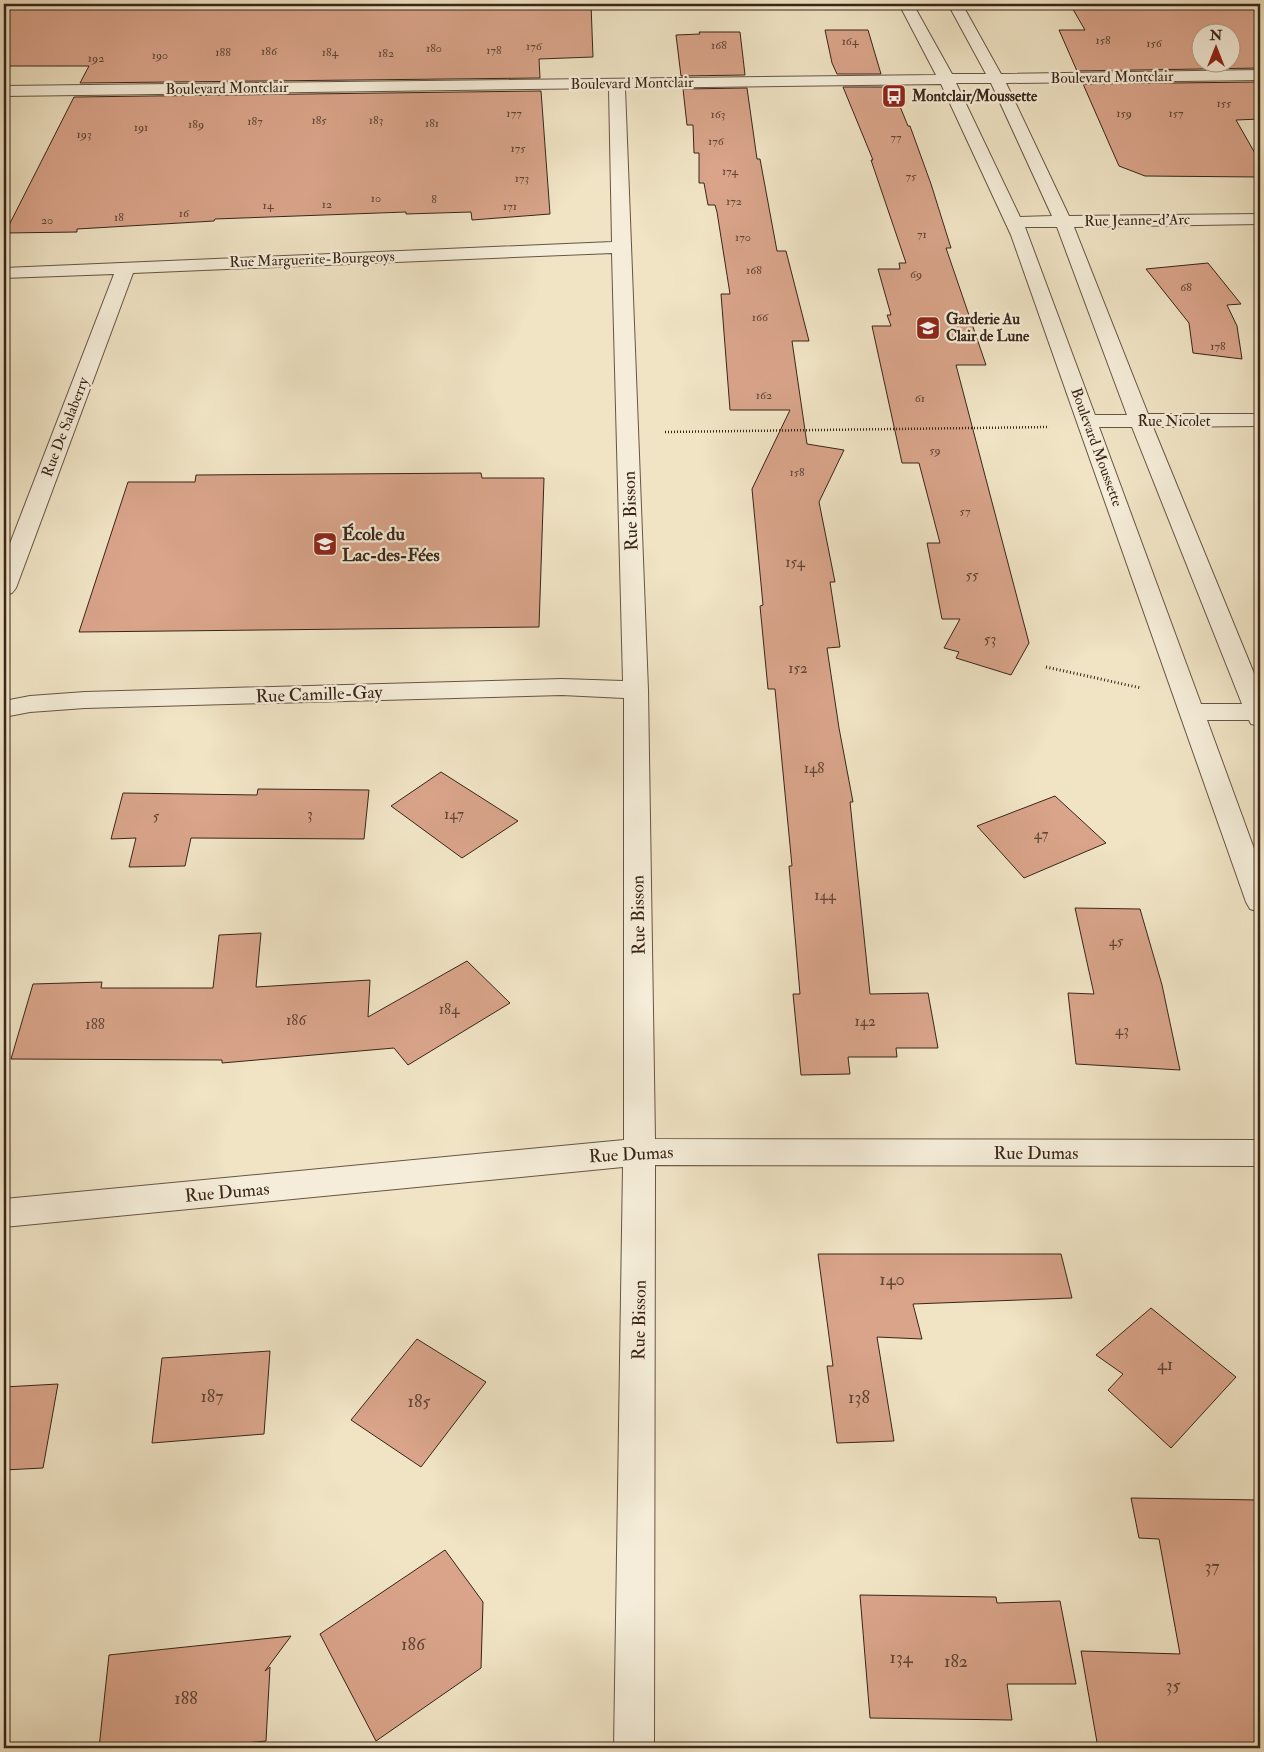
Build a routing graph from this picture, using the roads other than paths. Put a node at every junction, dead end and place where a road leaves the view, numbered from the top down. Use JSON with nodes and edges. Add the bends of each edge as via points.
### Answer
{"nodes":[{"id":1,"x":906,"y":4,"type":"edge"},
{"id":2,"x":955,"y":4,"type":"edge"},
{"id":3,"x":1260,"y":75,"type":"edge"},
{"id":4,"x":996,"y":79,"type":"junction"},
{"id":5,"x":947,"y":80,"type":"junction"},
{"id":6,"x":617,"y":83,"type":"junction"},
{"id":7,"x":4,"y":91,"type":"edge"},
{"id":8,"x":1260,"y":219,"type":"edge"},
{"id":9,"x":1064,"y":221,"type":"junction"},
{"id":10,"x":1014,"y":222,"type":"junction"},
{"id":11,"x":620,"y":247,"type":"junction"},
{"id":12,"x":126,"y":267,"type":"junction"},
{"id":13,"x":4,"y":273,"type":"edge"},
{"id":14,"x":1260,"y":420,"type":"edge"},
{"id":15,"x":1088,"y":421,"type":"junction"},
{"id":16,"x":1140,"y":421,"type":"junction"},
{"id":17,"x":4,"y":588,"type":"edge"},
{"id":18,"x":636,"y":690,"type":"junction"},
{"id":19,"x":4,"y":709,"type":"edge"},
{"id":20,"x":1191,"y":712,"type":"junction"},
{"id":21,"x":1259,"y":714,"type":"edge"},
{"id":22,"x":1260,"y":902,"type":"edge"},
{"id":23,"x":640,"y":1152,"type":"junction"},
{"id":24,"x":1260,"y":1153,"type":"edge"},
{"id":25,"x":4,"y":1213,"type":"edge"},
{"id":26,"x":634,"y":1748,"type":"edge"}],
"edges":[{"from":1,"to":5,"type":"street","name":"Boulevard Moussette"},
{"from":2,"to":4,"type":"street"},
{"from":3,"to":4,"type":"street","name":"Boulevard Montclair"},
{"from":4,"to":5,"type":"street","name":"Boulevard Montclair"},
{"from":4,"to":9,"type":"street"},
{"from":5,"to":6,"type":"street","name":"Boulevard Montclair"},
{"from":5,"to":10,"type":"street","name":"Boulevard Moussette"},
{"from":6,"to":7,"type":"street","name":"Boulevard Montclair"},
{"from":6,"to":11,"type":"street","name":"Rue Bisson"},
{"from":8,"to":9,"type":"street","name":"Rue Jeanne-d'Arc"},
{"from":9,"to":10,"type":"street","name":"Rue Jeanne-d'Arc"},
{"from":9,"to":16,"type":"street"},
{"from":10,"to":15,"type":"street","name":"Boulevard Moussette"},
{"from":11,"to":12,"type":"street","name":"Rue Marguerite-Bourgeoys"},
{"from":11,"to":18,"type":"street","name":"Rue Bisson"},
{"from":12,"to":13,"type":"street","name":"Rue Marguerite-Bourgeoys"},
{"from":12,"to":17,"type":"street","name":"Rue De Salaberry"},
{"from":14,"to":16,"type":"street","name":"Rue Nicolet"},
{"from":15,"to":16,"type":"street","name":"Rue Nicolet"},
{"from":15,"to":20,"type":"street","name":"Boulevard Moussette"},
{"from":16,"to":21,"type":"street"},
{"from":18,"to":19,"type":"street","name":"Rue Camille-Gay","via":[[562,687],[85,700]]},
{"from":18,"to":23,"type":"street","name":"Rue Bisson"},
{"from":20,"to":21,"type":"street"},
{"from":20,"to":22,"type":"street","name":"Boulevard Moussette"},
{"from":23,"to":24,"type":"street","name":"Rue Dumas"},
{"from":23,"to":25,"type":"street","name":"Rue Dumas"},
{"from":23,"to":26,"type":"street","name":"Rue Bisson"}]}
